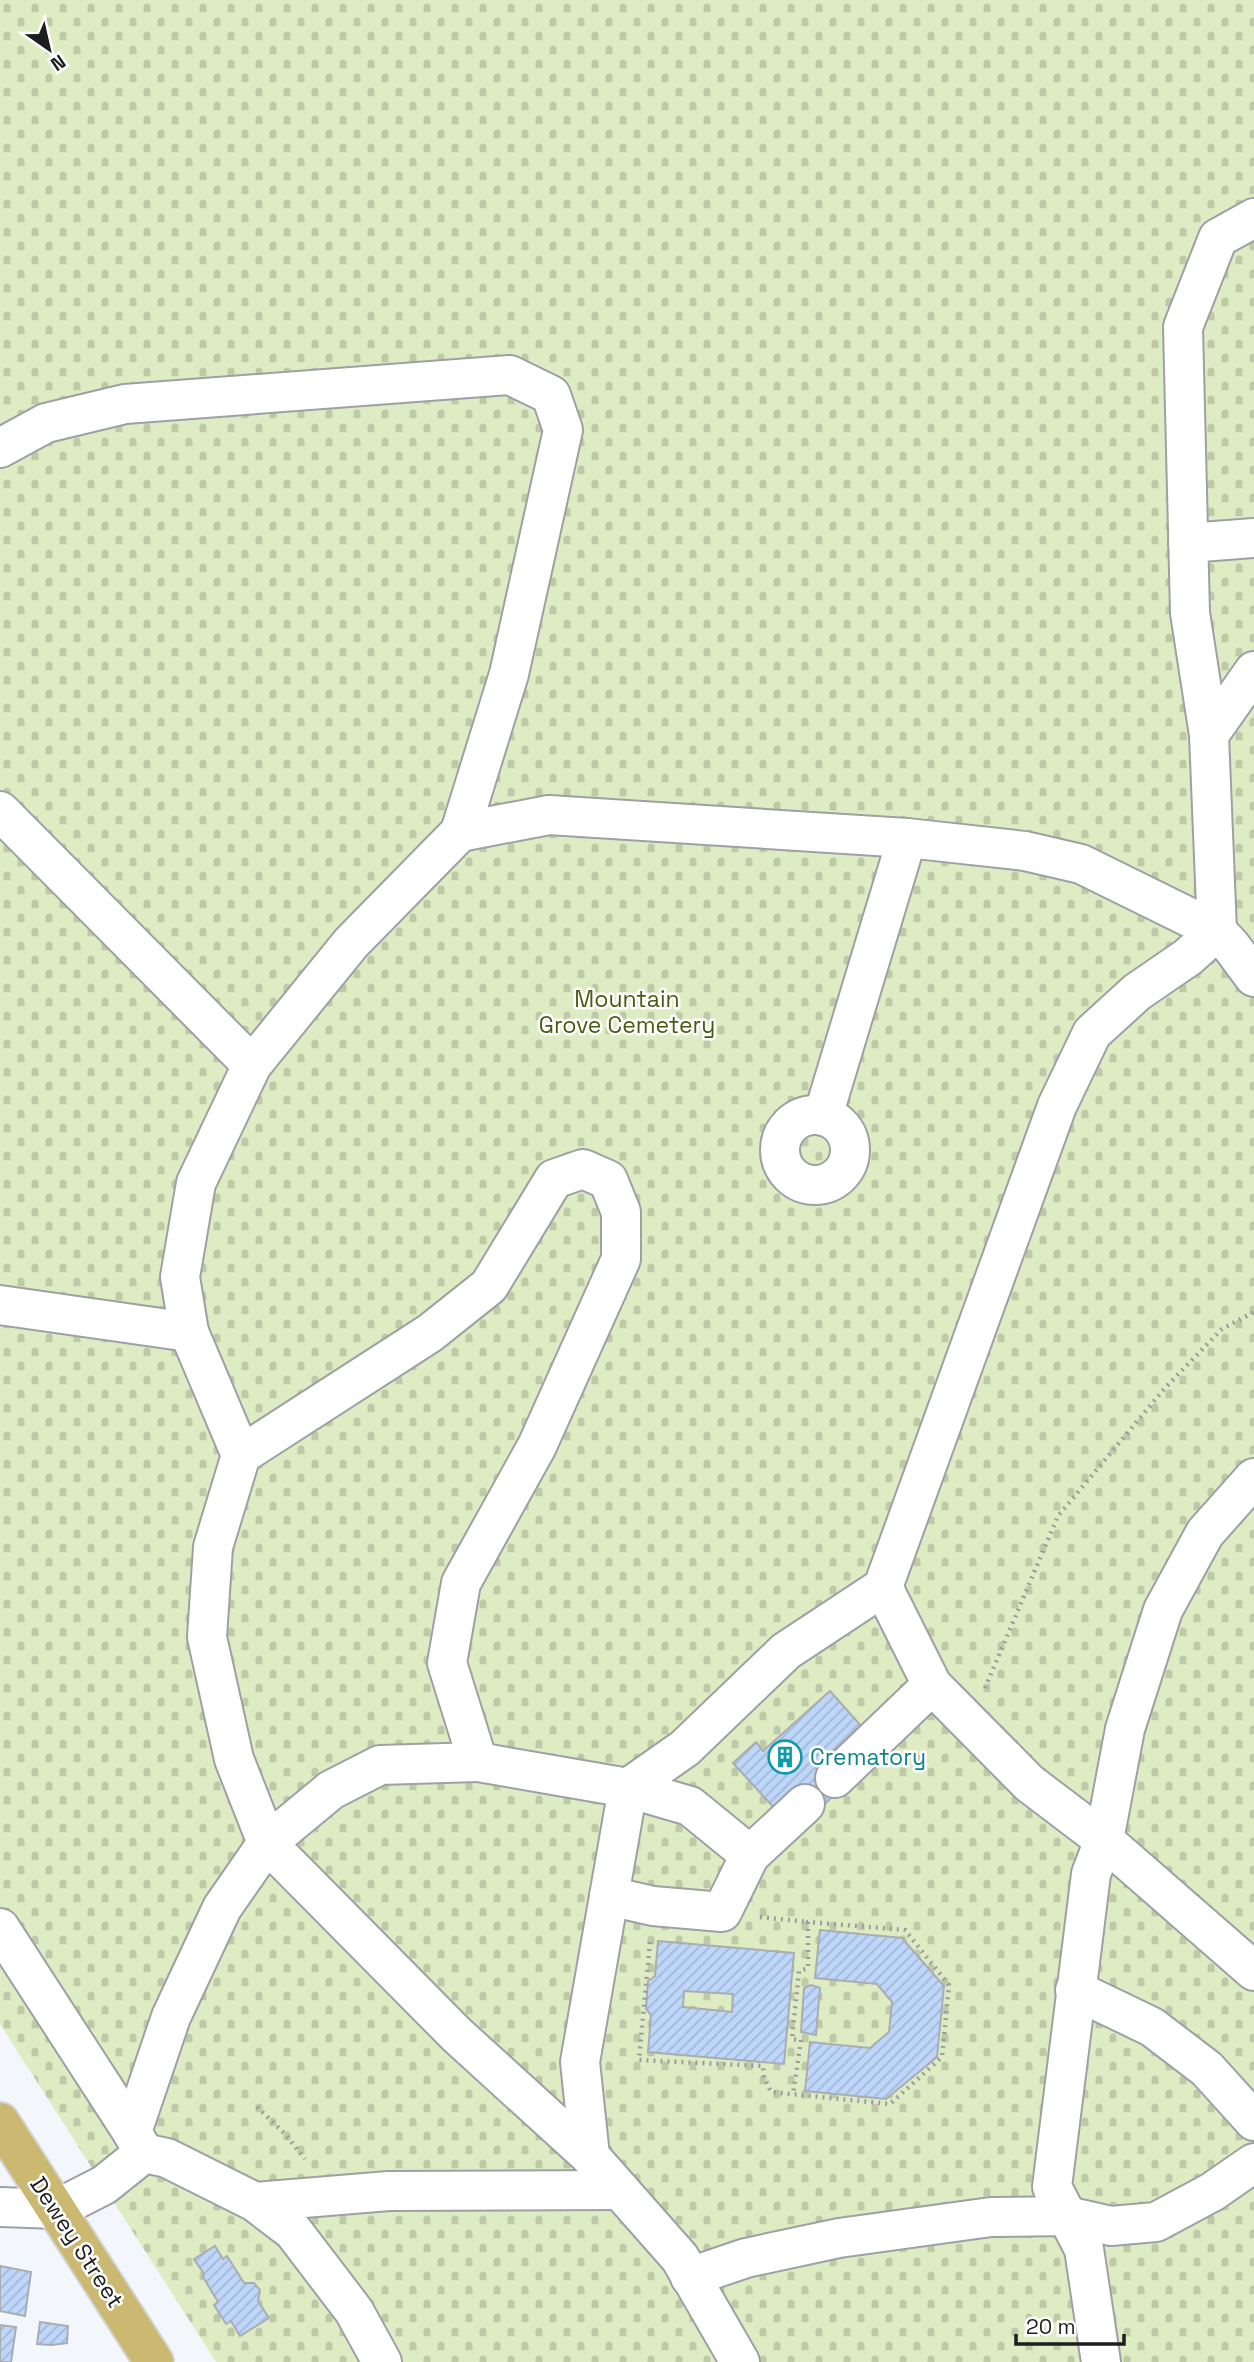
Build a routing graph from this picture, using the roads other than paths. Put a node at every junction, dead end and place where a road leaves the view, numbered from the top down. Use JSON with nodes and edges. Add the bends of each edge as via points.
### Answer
{"nodes":[{"id":1,"x":1254,"y":218,"type":"edge"},
{"id":2,"x":0,"y":448,"type":"edge"},
{"id":3,"x":1254,"y":538,"type":"edge"},
{"id":4,"x":1188,"y":543,"type":"junction"},
{"id":5,"x":1254,"y":671,"type":"edge"},
{"id":6,"x":1209,"y":735,"type":"junction"},
{"id":7,"x":0,"y":811,"type":"edge"},
{"id":8,"x":460,"y":832,"type":"junction"},
{"id":9,"x":907,"y":838,"type":"junction"},
{"id":10,"x":1234,"y":940,"type":"edge"},
{"id":11,"x":1254,"y":977,"type":"edge"},
{"id":12,"x":252,"y":1065,"type":"junction"},
{"id":13,"x":823,"y":1116,"type":"dead end"},
{"id":14,"x":0,"y":1305,"type":"edge"},
{"id":15,"x":189,"y":1332,"type":"junction"},
{"id":16,"x":241,"y":1455,"type":"junction"},
{"id":17,"x":1254,"y":1478,"type":"edge"},
{"id":18,"x":883,"y":1587,"type":"junction"},
{"id":19,"x":932,"y":1685,"type":"junction"},
{"id":20,"x":478,"y":1762,"type":"junction"},
{"id":21,"x":835,"y":1778,"type":"dead end"},
{"id":22,"x":628,"y":1788,"type":"junction"},
{"id":23,"x":806,"y":1804,"type":"dead end"},
{"id":24,"x":1104,"y":1840,"type":"junction"},
{"id":25,"x":267,"y":1843,"type":"junction"},
{"id":26,"x":750,"y":1855,"type":"junction"},
{"id":27,"x":610,"y":1896,"type":"junction"},
{"id":28,"x":0,"y":1928,"type":"edge"},
{"id":29,"x":1254,"y":1971,"type":"edge"},
{"id":30,"x":1075,"y":1990,"type":"junction"},
{"id":31,"x":1254,"y":2121,"type":"edge"},
{"id":32,"x":0,"y":2122,"type":"edge"},
{"id":33,"x":138,"y":2142,"type":"junction"},
{"id":34,"x":590,"y":2156,"type":"junction"},
{"id":35,"x":1254,"y":2163,"type":"edge"},
{"id":36,"x":620,"y":2190,"type":"junction"},
{"id":37,"x":255,"y":2202,"type":"junction"},
{"id":38,"x":0,"y":2207,"type":"edge"},
{"id":39,"x":57,"y":2209,"type":"junction"},
{"id":40,"x":1067,"y":2216,"type":"junction"},
{"id":41,"x":690,"y":2277,"type":"junction"},
{"id":42,"x":154,"y":2362,"type":"edge"},
{"id":43,"x":382,"y":2362,"type":"edge"},
{"id":44,"x":740,"y":2362,"type":"edge"},
{"id":45,"x":1101,"y":2362,"type":"edge"}],
"edges":[{"from":1,"to":4,"type":"street","via":[[1218,238],[1183,327]]},
{"from":2,"to":8,"type":"street","via":[[46,423],[125,404],[510,374],[551,395],[563,430],[509,674]]},
{"from":3,"to":4,"type":"street"},
{"from":4,"to":6,"type":"street","via":[[1190,613]]},
{"from":5,"to":6,"type":"street"},
{"from":6,"to":10,"type":"street"},
{"from":7,"to":12,"type":"street"},
{"from":8,"to":9,"type":"street","via":[[549,815]]},
{"from":8,"to":12,"type":"street","via":[[351,943]]},
{"from":9,"to":10,"type":"street","via":[[1025,851],[1081,864]]},
{"from":9,"to":13,"type":"street"},
{"from":10,"to":11,"type":"street"},
{"from":10,"to":18,"type":"street","via":[[1188,957],[1137,992],[1092,1033],[1057,1107]]},
{"from":12,"to":15,"type":"street","via":[[195,1183],[180,1277]]},
{"from":14,"to":15,"type":"street"},
{"from":15,"to":16,"type":"street"},
{"from":16,"to":20,"type":"street","via":[[430,1333],[489,1286],[554,1179],[583,1169],[608,1180],[621,1212],[621,1259],[537,1446],[461,1583],[447,1663]]},
{"from":16,"to":25,"type":"street","via":[[213,1547],[207,1637],[234,1759]]},
{"from":17,"to":24,"type":"street","via":[[1205,1533],[1163,1610],[1125,1729]]},
{"from":18,"to":19,"type":"street"},
{"from":18,"to":22,"type":"street","via":[[786,1651],[685,1748]]},
{"from":19,"to":21,"type":"street"},
{"from":19,"to":24,"type":"street","via":[[1029,1783]]},
{"from":20,"to":22,"type":"street"},
{"from":20,"to":25,"type":"street","via":[[380,1765],[331,1790]]},
{"from":22,"to":26,"type":"street","via":[[690,1806]]},
{"from":22,"to":27,"type":"street"},
{"from":23,"to":26,"type":"street"},
{"from":24,"to":29,"type":"street"},
{"from":24,"to":30,"type":"street","via":[[1091,1874]]},
{"from":25,"to":33,"type":"street","via":[[222,1908],[171,2017]]},
{"from":25,"to":34,"type":"street","via":[[457,2035]]},
{"from":26,"to":27,"type":"street","via":[[722,1912],[653,1906]]},
{"from":27,"to":34,"type":"street","via":[[580,2062]]},
{"from":28,"to":33,"type":"street"},
{"from":30,"to":31,"type":"street","via":[[1152,2027],[1207,2069]]},
{"from":30,"to":40,"type":"street","via":[[1052,2187]]},
{"from":32,"to":39,"type":"main road","name":"Dewey Street"},
{"from":33,"to":37,"type":"street"},
{"from":33,"to":39,"type":"street","via":[[104,2185]]},
{"from":34,"to":36,"type":"street"},
{"from":35,"to":40,"type":"street","via":[[1156,2222],[1111,2226]]},
{"from":36,"to":37,"type":"street","via":[[390,2191]]},
{"from":36,"to":41,"type":"street","via":[[680,2258]]},
{"from":37,"to":43,"type":"street","via":[[293,2231],[354,2311]]},
{"from":38,"to":39,"type":"street"},
{"from":39,"to":42,"type":"main road","name":"Dewey Street"},
{"from":40,"to":41,"type":"street","via":[[991,2217],[839,2238],[746,2258]]},
{"from":40,"to":45,"type":"street","via":[[1084,2249]]},
{"from":41,"to":44,"type":"street"}]}
